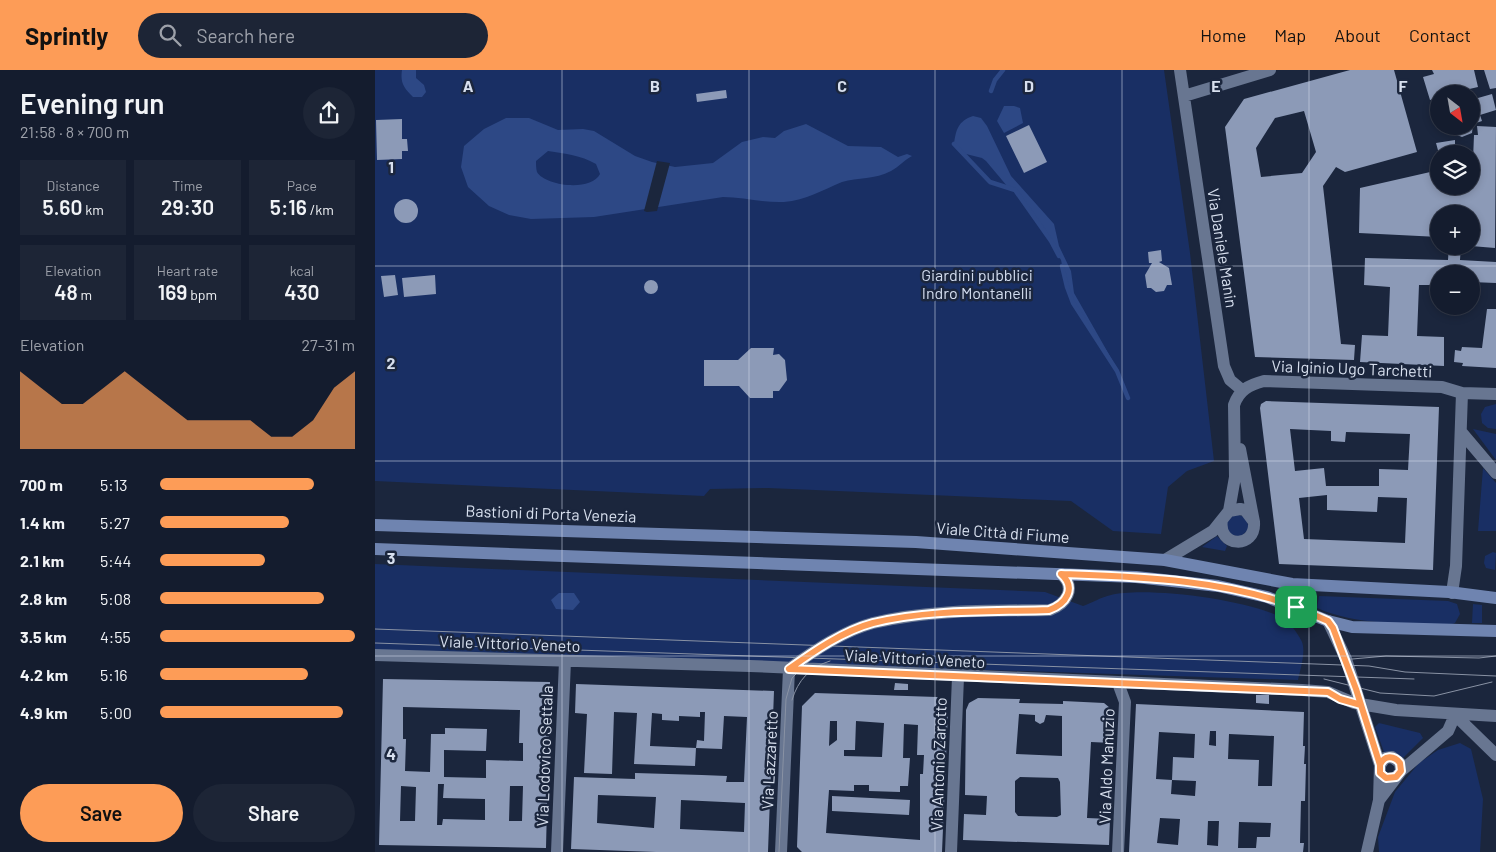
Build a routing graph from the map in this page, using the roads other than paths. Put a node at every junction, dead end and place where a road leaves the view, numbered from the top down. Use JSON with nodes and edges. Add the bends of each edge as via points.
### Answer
{"nodes":[{"id":1,"x":1180,"y":70,"type":"edge"},
{"id":2,"x":1270,"y":70,"type":"edge"},
{"id":3,"x":1184,"y":96,"type":"junction"},
{"id":4,"x":1242,"y":390,"type":"junction"},
{"id":5,"x":1462,"y":393,"type":"junction"},
{"id":6,"x":1496,"y":394,"type":"edge"},
{"id":7,"x":1233,"y":422,"type":"junction"},
{"id":8,"x":1461,"y":433,"type":"junction"},
{"id":9,"x":1496,"y":473,"type":"edge"},
{"id":10,"x":1226,"y":516,"type":"junction"},
{"id":11,"x":1254,"y":522,"type":"junction"},
{"id":12,"x":375,"y":525,"type":"edge"},
{"id":13,"x":725,"y":536,"type":"joint"},
{"id":14,"x":375,"y":550,"type":"edge"},
{"id":15,"x":1165,"y":560,"type":"junction"},
{"id":16,"x":1061,"y":574,"type":"junction"},
{"id":17,"x":1452,"y":593,"type":"junction"},
{"id":18,"x":1496,"y":598,"type":"edge"},
{"id":19,"x":1328,"y":621,"type":"junction"},
{"id":20,"x":1496,"y":631,"type":"edge"},
{"id":21,"x":375,"y":655,"type":"edge"},
{"id":22,"x":565,"y":661,"type":"junction"},
{"id":23,"x":789,"y":669,"type":"junction"},
{"id":24,"x":958,"y":677,"type":"junction"},
{"id":25,"x":1117,"y":683,"type":"junction"},
{"id":26,"x":1361,"y":705,"type":"junction"},
{"id":27,"x":1455,"y":715,"type":"junction"},
{"id":28,"x":1496,"y":716,"type":"edge"},
{"id":29,"x":1496,"y":755,"type":"edge"},
{"id":30,"x":1380,"y":769,"type":"junction"},
{"id":31,"x":1398,"y":774,"type":"junction"},
{"id":32,"x":1379,"y":800,"type":"junction"},
{"id":33,"x":557,"y":852,"type":"edge"},
{"id":34,"x":781,"y":852,"type":"edge"},
{"id":35,"x":951,"y":852,"type":"edge"},
{"id":36,"x":1118,"y":852,"type":"edge"},
{"id":37,"x":1367,"y":852,"type":"edge"}],
"edges":[{"from":1,"to":3,"type":"street","name":"Via Daniele Manin"},
{"from":2,"to":3,"type":"street"},
{"from":3,"to":4,"type":"street","name":"Via Daniele Manin","via":[[1224,366],[1230,380]]},
{"from":4,"to":5,"type":"street","name":"Via Iginio Ugo Tarchetti","via":[[1264,381],[1442,387]]},
{"from":4,"to":7,"type":"street","via":[[1234,405]]},
{"from":5,"to":6,"type":"street","name":"Via Iginio Ugo Tarchetti"},
{"from":5,"to":8,"type":"street"},
{"from":7,"to":10,"type":"street","via":[[1235,477]]},
{"from":7,"to":11,"type":"street"},
{"from":8,"to":9,"type":"street"},
{"from":8,"to":17,"type":"street"},
{"from":10,"to":11,"type":"street","via":[[1245,510]]},
{"from":10,"to":11,"type":"street","via":[[1222,530],[1239,542],[1253,533]]},
{"from":10,"to":15,"type":"street","via":[[1213,531]]},
{"from":12,"to":13,"type":"main road","name":"Bastioni di Porta Venezia"},
{"from":13,"to":15,"type":"main road","name":"Viale Città di Fiume","via":[[916,542]]},
{"from":14,"to":16,"type":"main road"},
{"from":15,"to":17,"type":"main road","name":"Viale Città di Fiume","via":[[1318,587]]},
{"from":16,"to":19,"type":"main road","via":[[1218,586],[1267,597]]},
{"from":16,"to":23,"type":"street","via":[[1068,582],[1067,596],[1059,607],[939,613],[874,623],[837,639]]},
{"from":17,"to":18,"type":"main road","name":"Viale Città di Fiume"},
{"from":19,"to":20,"type":"main road","via":[[1364,628]]},
{"from":19,"to":26,"type":"street","via":[[1339,641]]},
{"from":21,"to":22,"type":"street","name":"Viale Vittorio Veneto"},
{"from":22,"to":23,"type":"street","name":"Viale Vittorio Veneto"},
{"from":22,"to":33,"type":"street","name":"Via Lodovico Settala"},
{"from":23,"to":24,"type":"street","name":"Viale Vittorio Veneto"},
{"from":23,"to":34,"type":"street","name":"Via Lazzaretto"},
{"from":24,"to":25,"type":"street","name":"Viale Vittorio Veneto"},
{"from":24,"to":35,"type":"street","name":"Via Antonio Zarotto"},
{"from":25,"to":26,"type":"street","name":"Viale Vittorio Veneto","via":[[1328,692]]},
{"from":25,"to":36,"type":"street","name":"Via Aldo Manuzio","via":[[1125,702]]},
{"from":26,"to":27,"type":"street","name":"Viale Vittorio Veneto"},
{"from":26,"to":30,"type":"street"},
{"from":27,"to":28,"type":"street","name":"Viale Vittorio Veneto"},
{"from":27,"to":29,"type":"street"},
{"from":27,"to":31,"type":"street","via":[[1448,731]]},
{"from":30,"to":31,"type":"street","via":[[1386,778]]},
{"from":30,"to":31,"type":"street","via":[[1385,758],[1392,757],[1400,763]]},
{"from":30,"to":32,"type":"street"},
{"from":31,"to":32,"type":"street"},
{"from":32,"to":37,"type":"street"}]}
